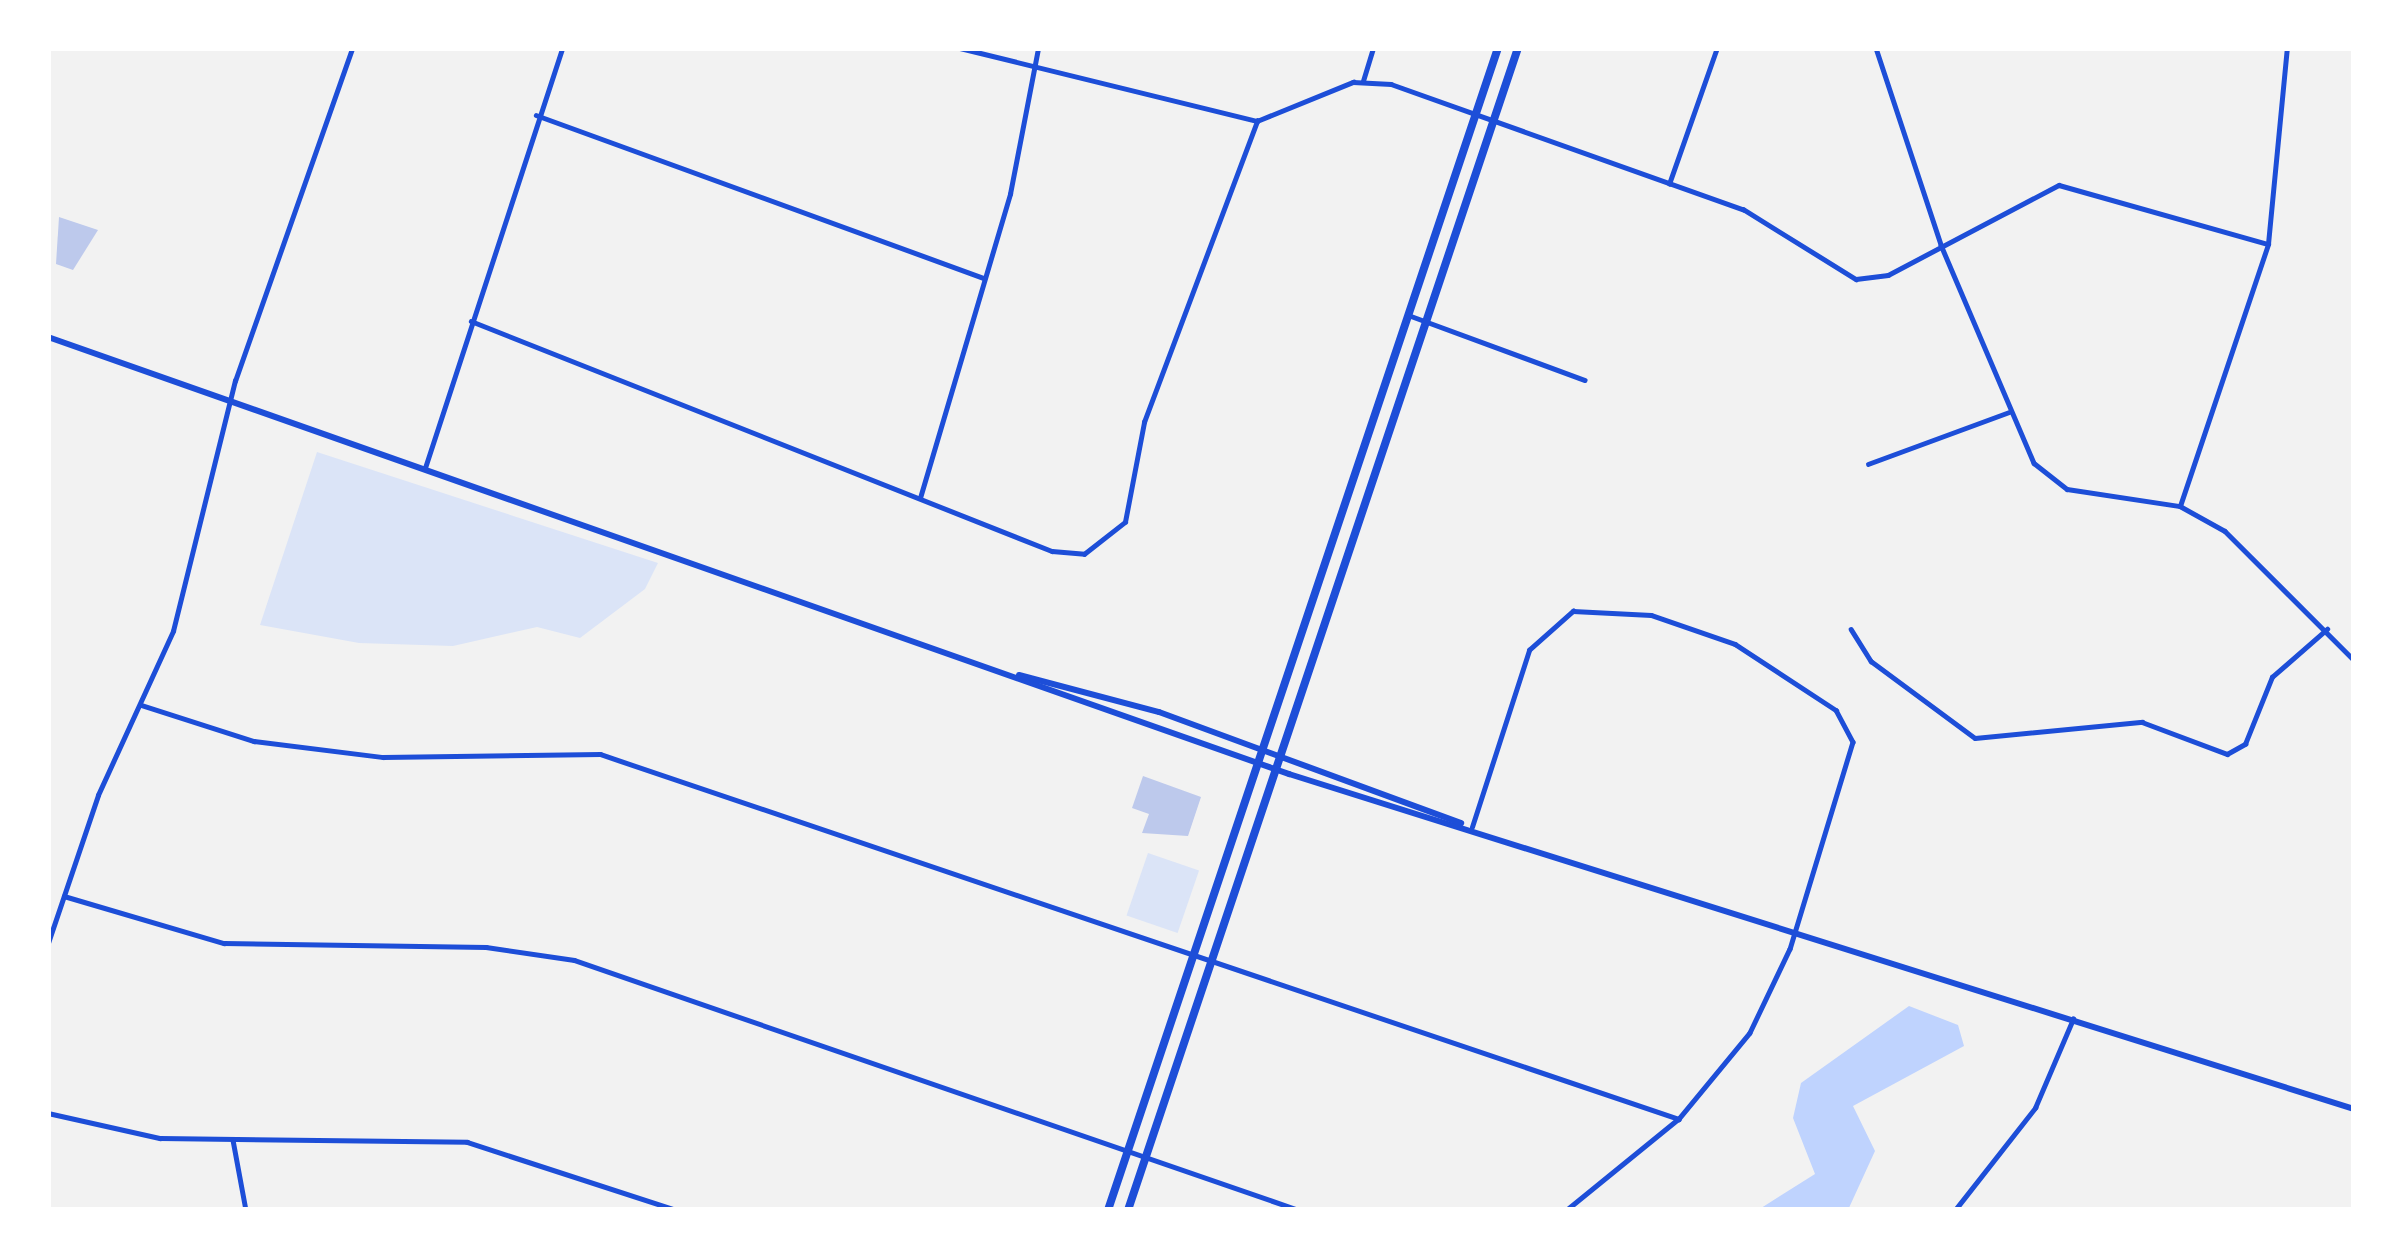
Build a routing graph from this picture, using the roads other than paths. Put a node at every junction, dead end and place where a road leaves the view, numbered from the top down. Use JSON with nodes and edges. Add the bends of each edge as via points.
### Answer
{"nodes":[{"id":1,"x":352,"y":48,"type":"edge"},
{"id":2,"x":562,"y":48,"type":"edge"},
{"id":3,"x":960,"y":48,"type":"edge"},
{"id":4,"x":1038,"y":48,"type":"edge"},
{"id":5,"x":1373,"y":48,"type":"edge"},
{"id":6,"x":1498,"y":48,"type":"edge"},
{"id":7,"x":1518,"y":48,"type":"edge"},
{"id":8,"x":1717,"y":48,"type":"edge"},
{"id":9,"x":1876,"y":48,"type":"edge"},
{"id":10,"x":2287,"y":48,"type":"edge"},
{"id":11,"x":1037,"y":67,"type":"junction"},
{"id":12,"x":1363,"y":81,"type":"junction"},
{"id":13,"x":536,"y":115,"type":"junction"},
{"id":14,"x":1475,"y":116,"type":"junction"},
{"id":15,"x":1257,"y":121,"type":"junction"},
{"id":16,"x":1492,"y":123,"type":"junction"},
{"id":17,"x":1669,"y":184,"type":"junction"},
{"id":18,"x":1941,"y":244,"type":"junction"},
{"id":19,"x":2268,"y":244,"type":"junction"},
{"id":20,"x":984,"y":278,"type":"junction"},
{"id":21,"x":1408,"y":315,"type":"junction"},
{"id":22,"x":471,"y":321,"type":"junction"},
{"id":23,"x":1426,"y":321,"type":"junction"},
{"id":24,"x":48,"y":337,"type":"edge"},
{"id":25,"x":1585,"y":380,"type":"dead end"},
{"id":26,"x":230,"y":400,"type":"junction"},
{"id":27,"x":2009,"y":412,"type":"junction"},
{"id":28,"x":1868,"y":464,"type":"dead end"},
{"id":29,"x":425,"y":468,"type":"junction"},
{"id":30,"x":920,"y":498,"type":"junction"},
{"id":31,"x":2180,"y":506,"type":"junction"},
{"id":32,"x":2327,"y":628,"type":"junction"},
{"id":33,"x":1851,"y":629,"type":"dead end"},
{"id":34,"x":2354,"y":661,"type":"edge"},
{"id":35,"x":1019,"y":675,"type":"junction"},
{"id":36,"x":141,"y":705,"type":"junction"},
{"id":37,"x":1262,"y":747,"type":"junction"},
{"id":38,"x":1280,"y":753,"type":"junction"},
{"id":39,"x":1257,"y":763,"type":"junction"},
{"id":40,"x":1275,"y":770,"type":"junction"},
{"id":41,"x":1461,"y":823,"type":"junction"},
{"id":42,"x":1472,"y":826,"type":"junction"},
{"id":43,"x":64,"y":896,"type":"junction"},
{"id":44,"x":1796,"y":931,"type":"junction"},
{"id":45,"x":48,"y":944,"type":"edge"},
{"id":46,"x":1191,"y":959,"type":"junction"},
{"id":47,"x":1209,"y":965,"type":"junction"},
{"id":48,"x":2073,"y":1019,"type":"junction"},
{"id":49,"x":2354,"y":1109,"type":"edge"},
{"id":50,"x":48,"y":1113,"type":"edge"},
{"id":51,"x":1679,"y":1119,"type":"junction"},
{"id":52,"x":233,"y":1140,"type":"junction"},
{"id":53,"x":1127,"y":1150,"type":"junction"},
{"id":54,"x":1145,"y":1157,"type":"junction"},
{"id":55,"x":1956,"y":1208,"type":"edge"},
{"id":56,"x":246,"y":1210,"type":"edge"},
{"id":57,"x":676,"y":1210,"type":"edge"},
{"id":58,"x":1108,"y":1210,"type":"edge"},
{"id":59,"x":1127,"y":1210,"type":"edge"},
{"id":60,"x":1299,"y":1210,"type":"edge"},
{"id":61,"x":1568,"y":1210,"type":"edge"},
{"id":62,"x":1970,"y":1210,"type":"edge"}],
"edges":[{"from":1,"to":26,"type":"street"},
{"from":2,"to":13,"type":"street"},
{"from":3,"to":11,"type":"street"},
{"from":4,"to":11,"type":"street"},
{"from":5,"to":12,"type":"street"},
{"from":6,"to":14,"type":"main road"},
{"from":7,"to":16,"type":"main road"},
{"from":8,"to":17,"type":"street"},
{"from":9,"to":18,"type":"street"},
{"from":10,"to":19,"type":"street"},
{"from":11,"to":15,"type":"street"},
{"from":11,"to":20,"type":"street"},
{"from":12,"to":14,"type":"street"},
{"from":12,"to":15,"type":"street"},
{"from":13,"to":20,"type":"street"},
{"from":13,"to":22,"type":"street"},
{"from":14,"to":16,"type":"street"},
{"from":14,"to":21,"type":"main road"},
{"from":15,"to":30,"type":"street","via":[[1144,422],[1125,522],[1102,547],[1056,553]]},
{"from":16,"to":17,"type":"street"},
{"from":16,"to":23,"type":"main road"},
{"from":17,"to":18,"type":"street","via":[[1756,215],[1842,277],[1880,278]]},
{"from":18,"to":19,"type":"street","via":[[2031,193],[2069,184]]},
{"from":18,"to":27,"type":"street"},
{"from":19,"to":31,"type":"street"},
{"from":20,"to":30,"type":"street"},
{"from":21,"to":23,"type":"street"},
{"from":21,"to":37,"type":"main road"},
{"from":22,"to":29,"type":"street"},
{"from":22,"to":30,"type":"street"},
{"from":23,"to":25,"type":"street"},
{"from":23,"to":38,"type":"main road"},
{"from":24,"to":26,"type":"main road"},
{"from":26,"to":29,"type":"main road"},
{"from":26,"to":36,"type":"street","via":[[173,631]]},
{"from":27,"to":28,"type":"street"},
{"from":27,"to":31,"type":"street","via":[[2058,484]]},
{"from":29,"to":35,"type":"main road"},
{"from":31,"to":32,"type":"street","via":[[2255,553]]},
{"from":32,"to":33,"type":"street","via":[[2272,677],[2246,744],[2227,754],[2142,722],[1975,739],[1871,661]]},
{"from":32,"to":34,"type":"street"},
{"from":35,"to":37,"type":"main road"},
{"from":35,"to":39,"type":"main road"},
{"from":36,"to":43,"type":"street"},
{"from":36,"to":46,"type":"street","via":[[254,741],[383,757],[600,754]]},
{"from":37,"to":38,"type":"main road"},
{"from":37,"to":39,"type":"main road"},
{"from":38,"to":40,"type":"main road"},
{"from":38,"to":41,"type":"main road"},
{"from":39,"to":40,"type":"main road"},
{"from":39,"to":46,"type":"main road"},
{"from":40,"to":41,"type":"main road"},
{"from":40,"to":47,"type":"main road"},
{"from":41,"to":42,"type":"main road"},
{"from":42,"to":44,"type":"main road"},
{"from":42,"to":44,"type":"street","via":[[1545,628],[1590,608],[1682,623],[1774,665],[1851,733],[1852,774]]},
{"from":43,"to":45,"type":"street"},
{"from":43,"to":53,"type":"street","via":[[224,943],[560,956]]},
{"from":44,"to":48,"type":"main road"},
{"from":44,"to":51,"type":"street","via":[[1750,1033]]},
{"from":46,"to":47,"type":"street"},
{"from":46,"to":53,"type":"main road"},
{"from":47,"to":51,"type":"street"},
{"from":47,"to":54,"type":"main road"},
{"from":48,"to":49,"type":"main road"},
{"from":48,"to":55,"type":"street","via":[[2038,1104]]},
{"from":50,"to":52,"type":"street","via":[[146,1136]]},
{"from":51,"to":61,"type":"street"},
{"from":52,"to":56,"type":"street"},
{"from":52,"to":57,"type":"street","via":[[467,1142]]},
{"from":53,"to":54,"type":"street"},
{"from":53,"to":58,"type":"main road"},
{"from":54,"to":59,"type":"main road"},
{"from":54,"to":60,"type":"street"},
{"from":55,"to":62,"type":"street"}]}
